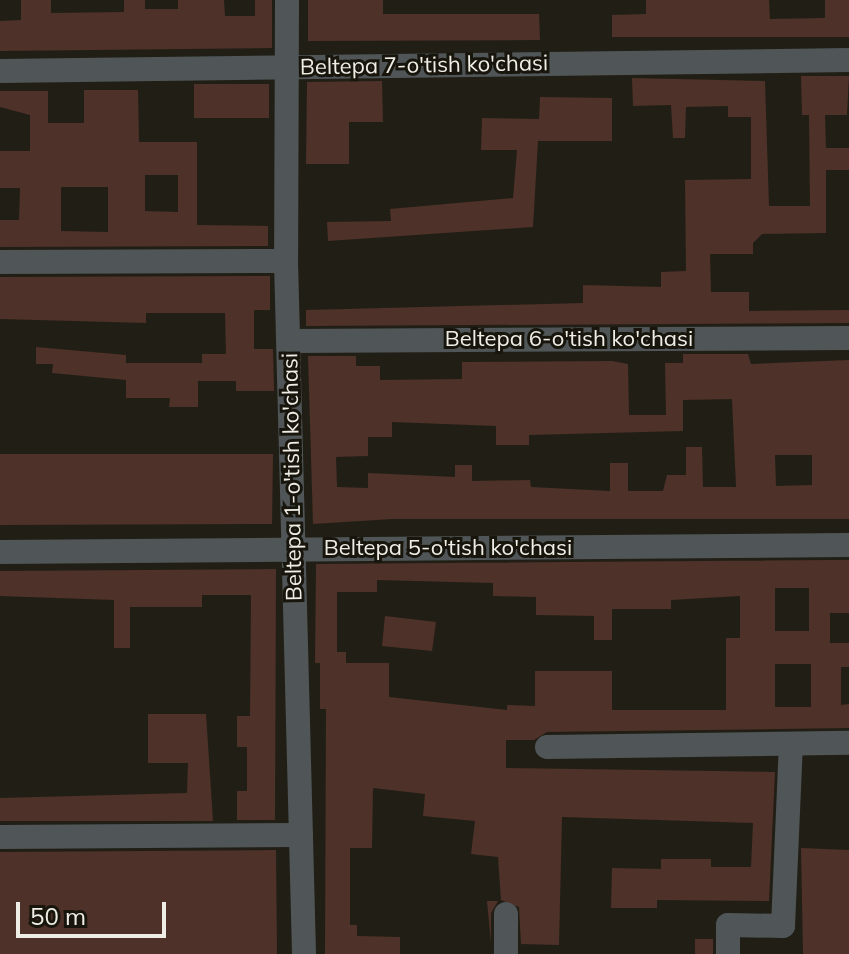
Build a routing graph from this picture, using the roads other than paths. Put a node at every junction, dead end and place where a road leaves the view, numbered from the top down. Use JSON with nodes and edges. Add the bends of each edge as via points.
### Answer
{"nodes":[{"id":1,"x":287,"y":0,"type":"edge"},
{"id":2,"x":849,"y":60,"type":"edge"},
{"id":3,"x":287,"y":67,"type":"junction"},
{"id":4,"x":0,"y":71,"type":"edge"},
{"id":5,"x":286,"y":261,"type":"junction"},
{"id":6,"x":0,"y":262,"type":"edge"},
{"id":7,"x":849,"y":338,"type":"edge"},
{"id":8,"x":290,"y":341,"type":"junction"},
{"id":9,"x":849,"y":545,"type":"edge"},
{"id":10,"x":292,"y":550,"type":"junction"},
{"id":11,"x":0,"y":552,"type":"edge"},
{"id":12,"x":849,"y":743,"type":"edge"},
{"id":13,"x":791,"y":745,"type":"junction"},
{"id":14,"x":547,"y":747,"type":"dead end"},
{"id":15,"x":301,"y":835,"type":"junction"},
{"id":16,"x":0,"y":837,"type":"edge"},
{"id":17,"x":506,"y":914,"type":"dead end"},
{"id":18,"x":304,"y":954,"type":"edge"},
{"id":19,"x":506,"y":954,"type":"edge"},
{"id":20,"x":728,"y":954,"type":"edge"}],
"edges":[{"from":1,"to":3,"type":"street","name":"Beltepa 1-o'tish ko'chasi"},
{"from":2,"to":3,"type":"street","name":"Beltepa 7-o'tish ko'chasi"},
{"from":3,"to":4,"type":"street","name":"Beltepa 7-o'tish ko'chasi"},
{"from":3,"to":5,"type":"street","name":"Beltepa 1-o'tish ko'chasi"},
{"from":5,"to":6,"type":"street"},
{"from":5,"to":8,"type":"street","name":"Beltepa 1-o'tish ko'chasi"},
{"from":7,"to":8,"type":"street","name":"Beltepa 6-o'tish ko'chasi"},
{"from":8,"to":10,"type":"street","name":"Beltepa 1-o'tish ko'chasi"},
{"from":9,"to":10,"type":"street","name":"Beltepa 5-o'tish ko'chasi"},
{"from":10,"to":11,"type":"street","name":"Beltepa 5-o'tish ko'chasi"},
{"from":10,"to":15,"type":"street","name":"Beltepa 1-o'tish ko'chasi"},
{"from":12,"to":13,"type":"street"},
{"from":13,"to":14,"type":"street"},
{"from":13,"to":20,"type":"street","via":[[783,926],[728,925]]},
{"from":15,"to":16,"type":"street"},
{"from":15,"to":18,"type":"street","name":"Beltepa 1-o'tish ko'chasi"},
{"from":17,"to":19,"type":"street"}]}
